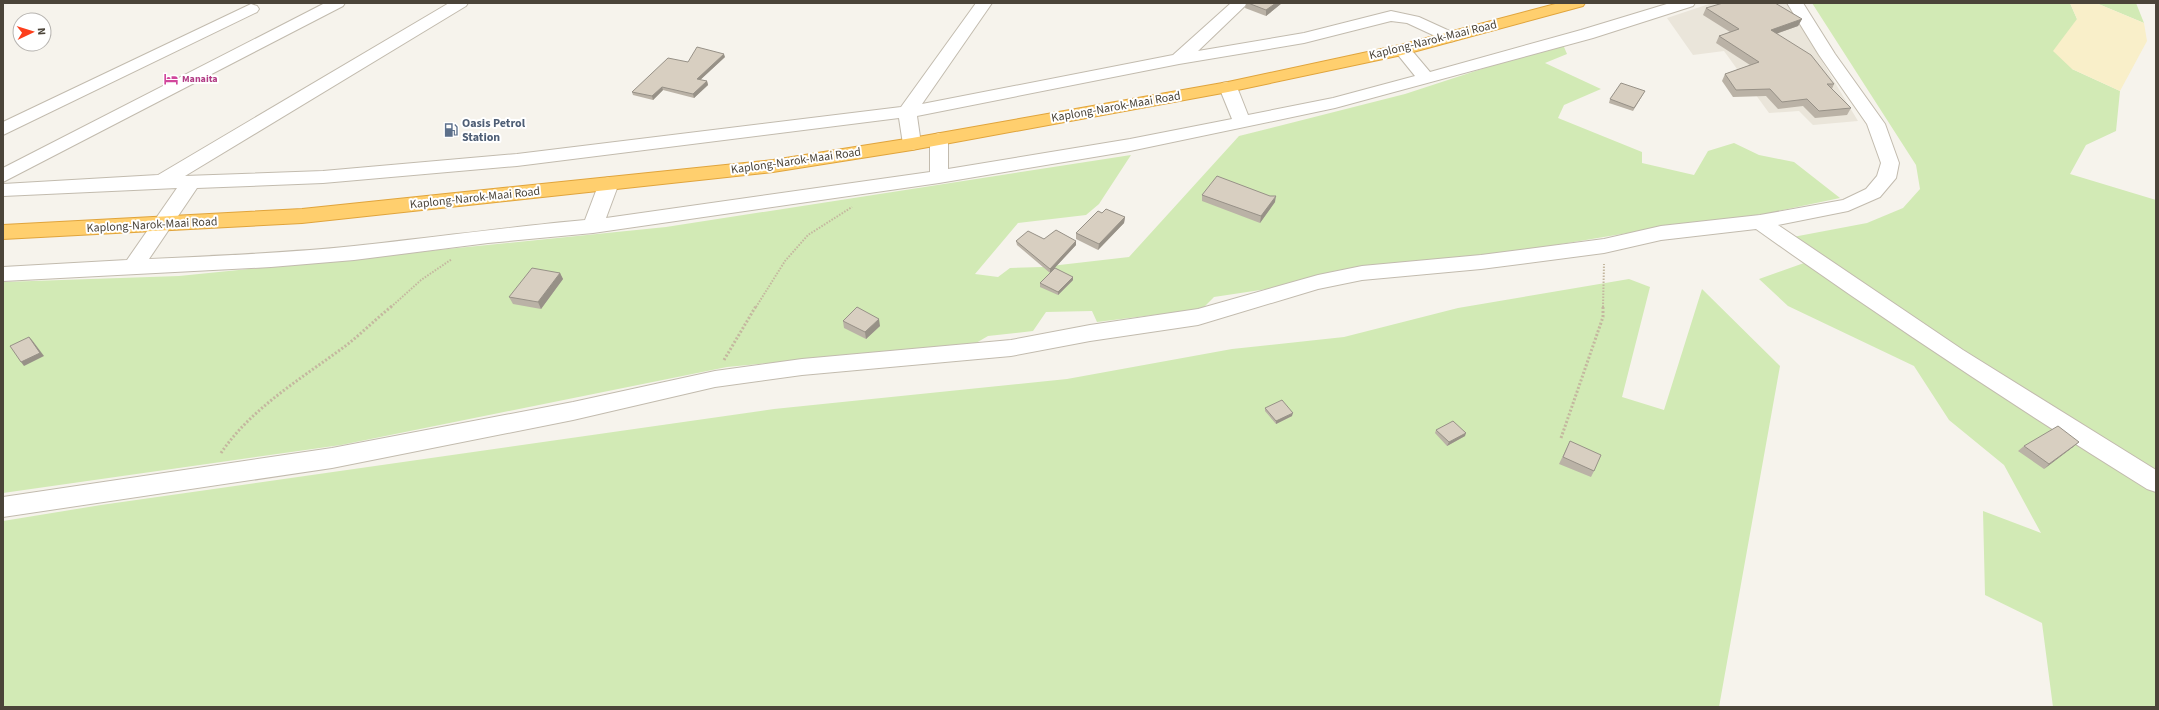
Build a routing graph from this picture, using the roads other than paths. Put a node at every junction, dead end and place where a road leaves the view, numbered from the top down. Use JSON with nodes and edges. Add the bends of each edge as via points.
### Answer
{"nodes":[{"id":1,"x":337,"y":3,"type":"edge"},
{"id":2,"x":460,"y":3,"type":"edge"},
{"id":3,"x":984,"y":3,"type":"edge"},
{"id":4,"x":1240,"y":3,"type":"edge"},
{"id":5,"x":1577,"y":3,"type":"edge"},
{"id":6,"x":1686,"y":3,"type":"edge"},
{"id":7,"x":1795,"y":3,"type":"edge"},
{"id":8,"x":250,"y":10,"type":"dead end"},
{"id":9,"x":1448,"y":37,"type":"junction"},
{"id":10,"x":1402,"y":50,"type":"junction"},
{"id":11,"x":1179,"y":59,"type":"junction"},
{"id":12,"x":1426,"y":78,"type":"junction"},
{"id":13,"x":1228,"y":87,"type":"junction"},
{"id":14,"x":907,"y":112,"type":"junction"},
{"id":15,"x":1242,"y":122,"type":"junction"},
{"id":16,"x":3,"y":129,"type":"edge"},
{"id":17,"x":939,"y":139,"type":"junction"},
{"id":18,"x":912,"y":144,"type":"junction"},
{"id":19,"x":3,"y":176,"type":"edge"},
{"id":20,"x":939,"y":177,"type":"junction"},
{"id":21,"x":162,"y":182,"type":"junction"},
{"id":22,"x":191,"y":182,"type":"junction"},
{"id":23,"x":609,"y":183,"type":"junction"},
{"id":24,"x":3,"y":190,"type":"edge"},
{"id":25,"x":1760,"y":222,"type":"junction"},
{"id":26,"x":161,"y":225,"type":"junction"},
{"id":27,"x":593,"y":226,"type":"junction"},
{"id":28,"x":3,"y":232,"type":"edge"},
{"id":29,"x":132,"y":268,"type":"junction"},
{"id":30,"x":3,"y":274,"type":"edge"},
{"id":31,"x":2156,"y":482,"type":"edge"},
{"id":32,"x":3,"y":507,"type":"edge"}],
"edges":[{"from":1,"to":19,"type":"street"},
{"from":2,"to":21,"type":"street"},
{"from":3,"to":14,"type":"street"},
{"from":4,"to":11,"type":"street"},
{"from":5,"to":9,"type":"highway","name":"Kaplong-Narok-Maai Road"},
{"from":6,"to":12,"type":"street","via":[[1580,36]]},
{"from":7,"to":25,"type":"street","via":[[1827,55],[1876,124],[1890,163],[1886,178],[1873,193],[1848,205]]},
{"from":8,"to":16,"type":"street"},
{"from":9,"to":10,"type":"highway","name":"Kaplong-Narok-Maai Road"},
{"from":9,"to":11,"type":"street","via":[[1416,21],[1391,16],[1304,38]]},
{"from":10,"to":12,"type":"street"},
{"from":10,"to":13,"type":"highway","name":"Kaplong-Narok-Maai Road"},
{"from":11,"to":14,"type":"street"},
{"from":12,"to":15,"type":"street","via":[[1335,103]]},
{"from":13,"to":15,"type":"street"},
{"from":13,"to":17,"type":"highway","name":"Kaplong-Narok-Maai Road"},
{"from":14,"to":18,"type":"street"},
{"from":14,"to":22,"type":"street","via":[[517,160],[323,177]]},
{"from":15,"to":20,"type":"street","via":[[1130,145]]},
{"from":17,"to":18,"type":"highway","name":"Kaplong-Narok-Maai Road"},
{"from":17,"to":20,"type":"street"},
{"from":18,"to":23,"type":"highway","name":"Kaplong-Narok-Maai Road","via":[[773,166]]},
{"from":20,"to":27,"type":"street"},
{"from":21,"to":22,"type":"street"},
{"from":21,"to":24,"type":"street"},
{"from":22,"to":26,"type":"street"},
{"from":23,"to":26,"type":"highway","name":"Kaplong-Narok-Maai Road","via":[[302,216]]},
{"from":23,"to":27,"type":"street"},
{"from":25,"to":31,"type":"street","via":[[1826,270],[2035,407]]},
{"from":25,"to":32,"type":"street","via":[[1661,233],[1604,246],[1480,262],[1362,273],[1318,282],[1198,317],[1011,348],[802,367],[715,379],[573,411],[332,458]]},
{"from":26,"to":28,"type":"highway","name":"Kaplong-Narok-Maai Road"},
{"from":26,"to":29,"type":"street"},
{"from":27,"to":29,"type":"street","via":[[354,253]]},
{"from":29,"to":30,"type":"street"}]}
